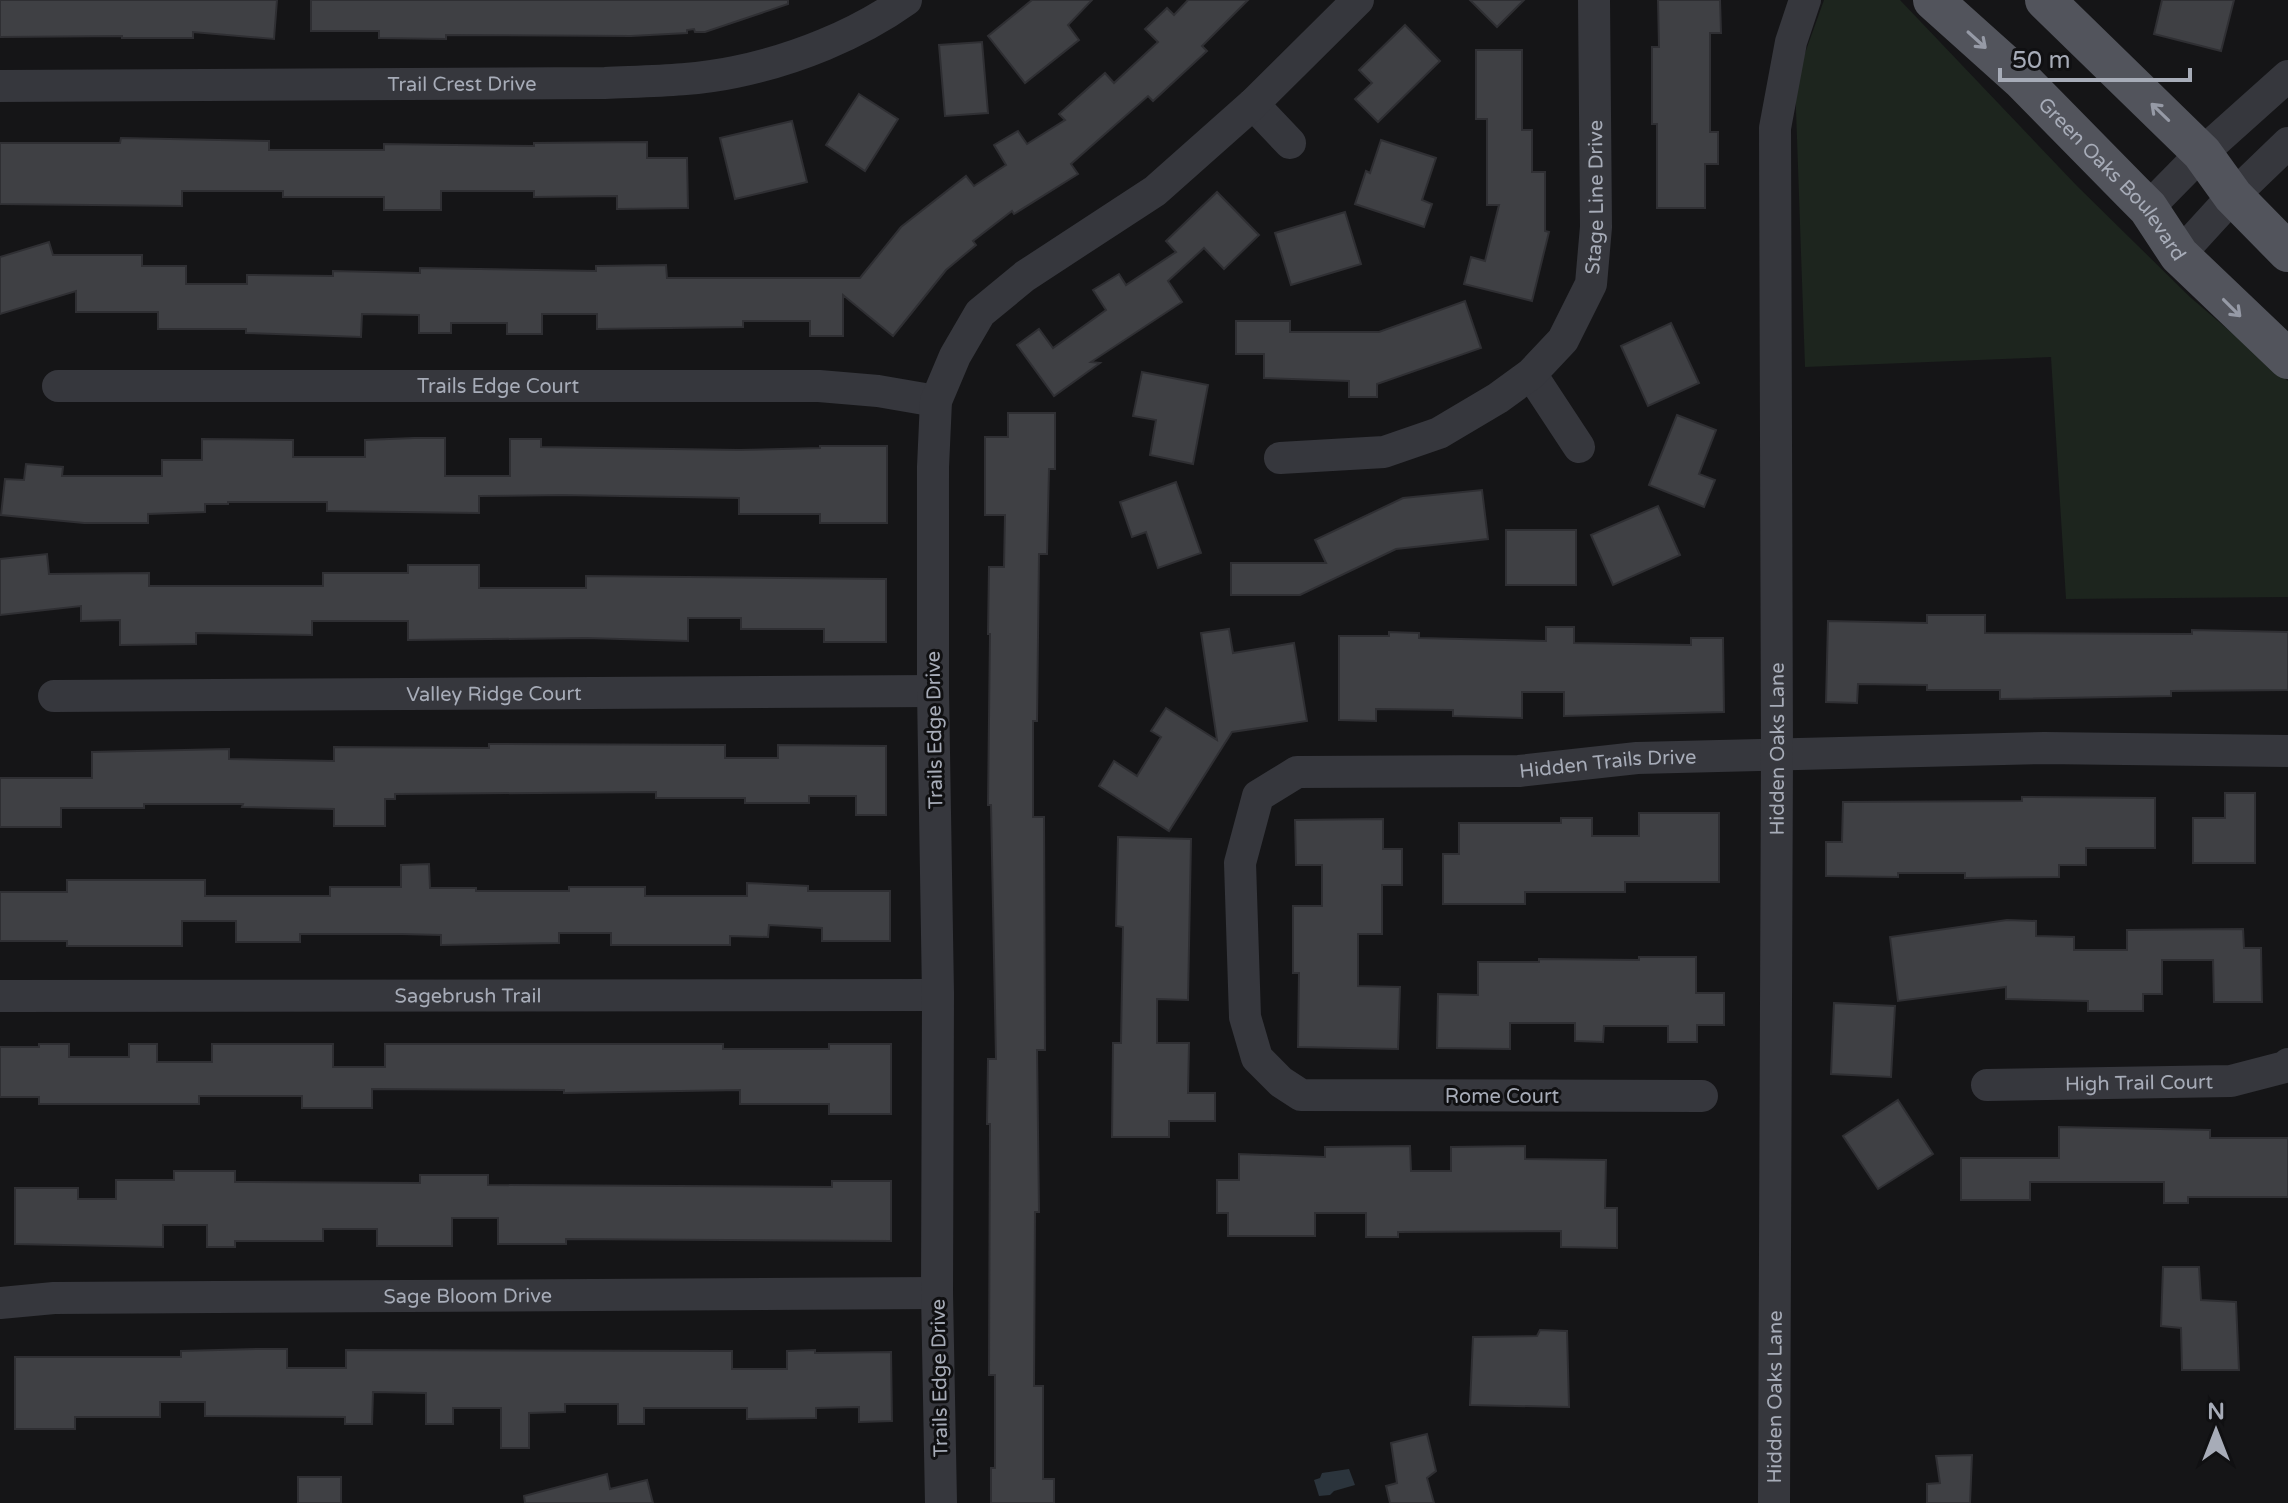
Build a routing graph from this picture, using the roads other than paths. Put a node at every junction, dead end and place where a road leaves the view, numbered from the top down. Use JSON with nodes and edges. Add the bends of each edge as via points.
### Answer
{"nodes":[{"id":1,"x":906,"y":0,"type":"edge"},
{"id":2,"x":1358,"y":0,"type":"edge"},
{"id":3,"x":1594,"y":0,"type":"edge"},
{"id":4,"x":1805,"y":0,"type":"edge"},
{"id":5,"x":1933,"y":0,"type":"edge"},
{"id":6,"x":2045,"y":0,"type":"edge"},
{"id":7,"x":2288,"y":76,"type":"edge"},
{"id":8,"x":0,"y":86,"type":"edge"},
{"id":9,"x":1253,"y":104,"type":"junction"},
{"id":10,"x":1290,"y":143,"type":"dead end"},
{"id":11,"x":2288,"y":143,"type":"edge"},
{"id":12,"x":2202,"y":153,"type":"junction"},
{"id":13,"x":2233,"y":196,"type":"junction"},
{"id":14,"x":2148,"y":208,"type":"junction"},
{"id":15,"x":2288,"y":252,"type":"edge"},
{"id":16,"x":2179,"y":255,"type":"junction"},
{"id":17,"x":2288,"y":359,"type":"edge"},
{"id":18,"x":1531,"y":374,"type":"junction"},
{"id":19,"x":58,"y":386,"type":"dead end"},
{"id":20,"x":936,"y":401,"type":"junction"},
{"id":21,"x":1579,"y":447,"type":"dead end"},
{"id":22,"x":1280,"y":458,"type":"dead end"},
{"id":23,"x":933,"y":691,"type":"junction"},
{"id":24,"x":54,"y":696,"type":"dead end"},
{"id":25,"x":2288,"y":751,"type":"edge"},
{"id":26,"x":1777,"y":754,"type":"junction"},
{"id":27,"x":938,"y":995,"type":"junction"},
{"id":28,"x":0,"y":996,"type":"edge"},
{"id":29,"x":2288,"y":1064,"type":"edge"},
{"id":30,"x":1987,"y":1085,"type":"dead end"},
{"id":31,"x":1301,"y":1095,"type":"joint"},
{"id":32,"x":1702,"y":1096,"type":"dead end"},
{"id":33,"x":937,"y":1293,"type":"junction"},
{"id":34,"x":0,"y":1303,"type":"edge"},
{"id":35,"x":941,"y":1503,"type":"edge"},
{"id":36,"x":1774,"y":1503,"type":"edge"}],
"edges":[{"from":1,"to":8,"type":"street","name":"Trail Crest Drive","via":[[833,40],[782,59],[682,79]]},
{"from":2,"to":9,"type":"street","name":"Trails Edge Drive"},
{"from":3,"to":18,"type":"street","name":"Stage Line Drive","via":[[1596,227],[1591,284],[1563,340]]},
{"from":4,"to":26,"type":"street","name":"Hidden Oaks Lane","via":[[1791,42],[1775,128]]},
{"from":5,"to":14,"type":"main road","name":"Green Oaks Boulevard","one_way":true,"via":[[2021,79]]},
{"from":12,"to":6,"type":"main road","one_way":true},
{"from":7,"to":12,"type":"street"},
{"from":9,"to":10,"type":"street"},
{"from":9,"to":20,"type":"street","name":"Trails Edge Drive","via":[[1155,191],[1025,276],[980,313]]},
{"from":11,"to":13,"type":"street"},
{"from":12,"to":13,"type":"main road"},
{"from":12,"to":14,"type":"street"},
{"from":13,"to":15,"type":"main road"},
{"from":13,"to":16,"type":"street"},
{"from":14,"to":16,"type":"main road","name":"Green Oaks Boulevard"},
{"from":16,"to":17,"type":"main road","name":"Green Oaks Boulevard","one_way":true},
{"from":18,"to":21,"type":"street"},
{"from":18,"to":22,"type":"street","name":"Stage Line Drive","via":[[1439,433],[1384,452]]},
{"from":19,"to":20,"type":"street","name":"Trails Edge Court","via":[[819,386]]},
{"from":20,"to":23,"type":"street","name":"Trails Edge Drive"},
{"from":23,"to":24,"type":"street","name":"Valley Ridge Court"},
{"from":23,"to":27,"type":"street","name":"Trails Edge Drive"},
{"from":25,"to":26,"type":"street","name":"Hidden Trails Drive","via":[[2044,748]]},
{"from":26,"to":31,"type":"street","name":"Hidden Trails Drive","via":[[1637,758],[1519,771],[1297,772],[1258,796],[1240,863],[1245,1017],[1257,1058]]},
{"from":26,"to":36,"type":"street","name":"Hidden Oaks Lane"},
{"from":27,"to":28,"type":"street","name":"Sagebrush Trail"},
{"from":27,"to":33,"type":"street","name":"Trails Edge Drive"},
{"from":29,"to":30,"type":"street","name":"High Trail Court","via":[[2231,1081]]},
{"from":31,"to":32,"type":"street","name":"Rome Court"},
{"from":33,"to":34,"type":"street","name":"Sage Bloom Drive","via":[[70,1298]]},
{"from":33,"to":35,"type":"street","name":"Trails Edge Drive"}]}
